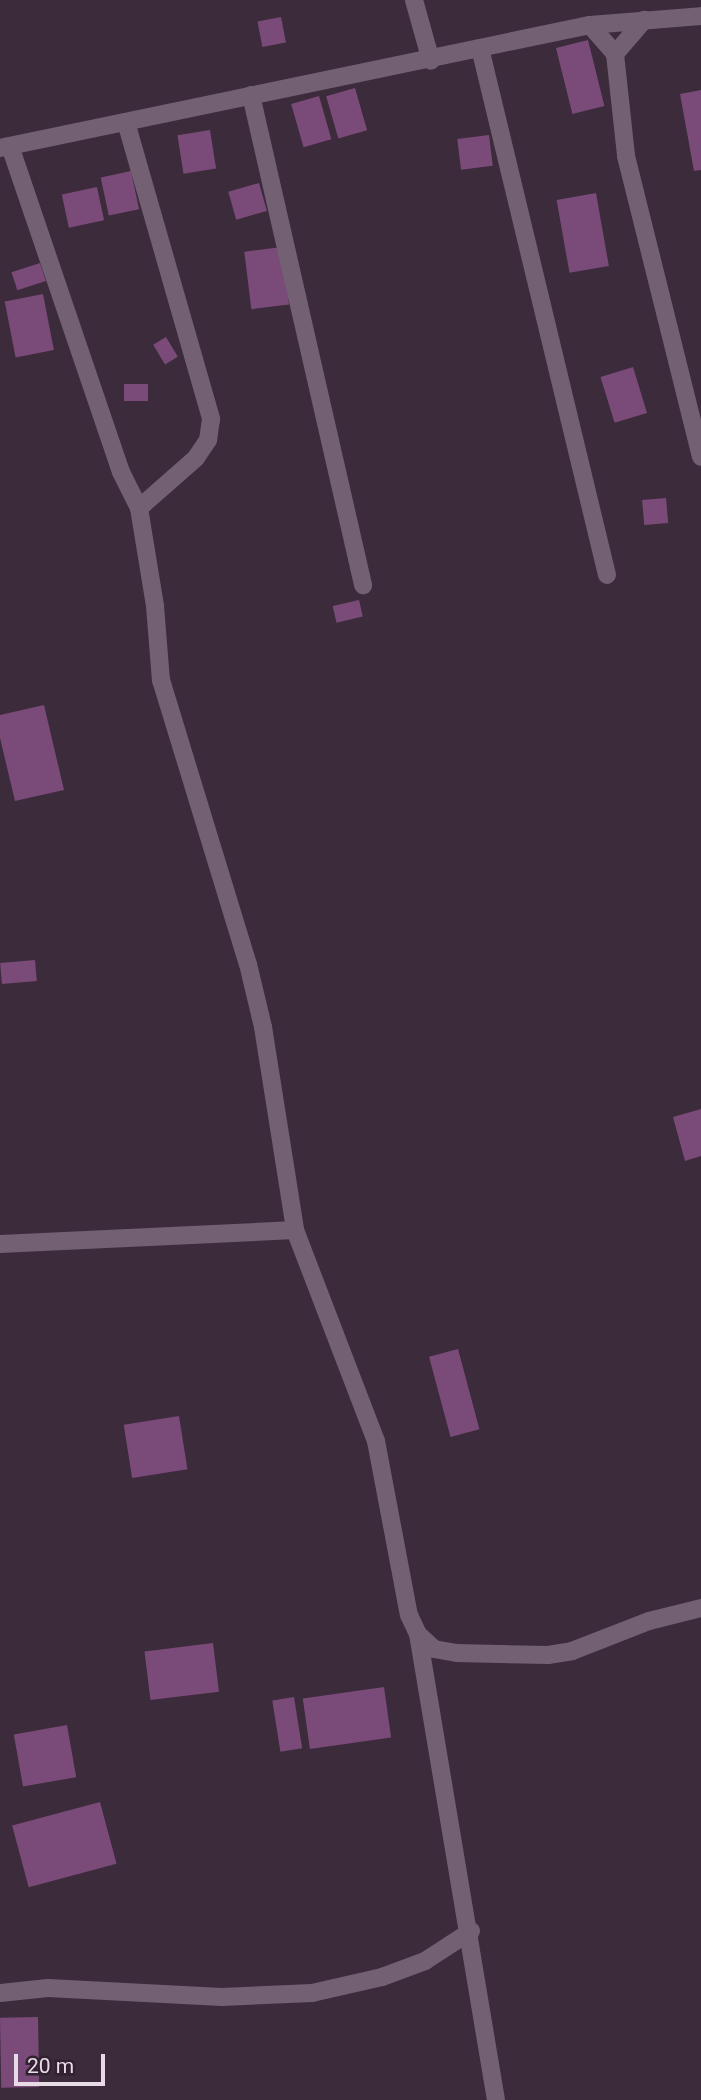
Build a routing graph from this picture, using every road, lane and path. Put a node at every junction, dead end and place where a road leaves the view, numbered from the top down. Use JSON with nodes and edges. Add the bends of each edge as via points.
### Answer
{"nodes":[{"id":1,"x":414,"y":0,"type":"edge"},
{"id":2,"x":701,"y":16,"type":"edge"},
{"id":3,"x":644,"y":20,"type":"junction"},
{"id":4,"x":590,"y":25,"type":"junction"},
{"id":5,"x":480,"y":48,"type":"junction"},
{"id":6,"x":615,"y":54,"type":"junction"},
{"id":7,"x":431,"y":61,"type":"junction"},
{"id":8,"x":251,"y":95,"type":"junction"},
{"id":9,"x":126,"y":122,"type":"junction"},
{"id":10,"x":5,"y":147,"type":"edge"},
{"id":11,"x":701,"y":457,"type":"edge"},
{"id":12,"x":139,"y":508,"type":"junction"},
{"id":13,"x":607,"y":575,"type":"dead end"},
{"id":14,"x":363,"y":585,"type":"dead end"},
{"id":15,"x":295,"y":1230,"type":"junction"},
{"id":16,"x":0,"y":1244,"type":"edge"},
{"id":17,"x":701,"y":1608,"type":"edge"},
{"id":18,"x":418,"y":1634,"type":"junction"},
{"id":19,"x":471,"y":1931,"type":"junction"},
{"id":20,"x":0,"y":1993,"type":"edge"},
{"id":21,"x":496,"y":2100,"type":"edge"}],
"edges":[{"from":1,"to":7,"type":"street"},
{"from":2,"to":3,"type":"street"},
{"from":3,"to":4,"type":"street"},
{"from":3,"to":6,"type":"street"},
{"from":4,"to":5,"type":"street"},
{"from":4,"to":6,"type":"street"},
{"from":5,"to":7,"type":"street"},
{"from":5,"to":13,"type":"street"},
{"from":6,"to":11,"type":"street","via":[[626,156]]},
{"from":7,"to":8,"type":"street"},
{"from":8,"to":9,"type":"street"},
{"from":8,"to":14,"type":"street"},
{"from":9,"to":10,"type":"street"},
{"from":9,"to":12,"type":"street","via":[[211,419],[208,440],[196,458]]},
{"from":10,"to":12,"type":"street","via":[[121,472]]},
{"from":12,"to":15,"type":"street","via":[[161,680],[248,964],[263,1027]]},
{"from":15,"to":16,"type":"street"},
{"from":15,"to":18,"type":"street","via":[[376,1441],[409,1615]]},
{"from":17,"to":18,"type":"street","via":[[649,1620],[572,1651],[548,1655],[457,1653],[434,1649]]},
{"from":18,"to":19,"type":"street","via":[[438,1769]]},
{"from":19,"to":20,"type":"street","via":[[414,1965],[312,1993],[222,1997],[48,1988]]},
{"from":19,"to":21,"type":"street"}]}
